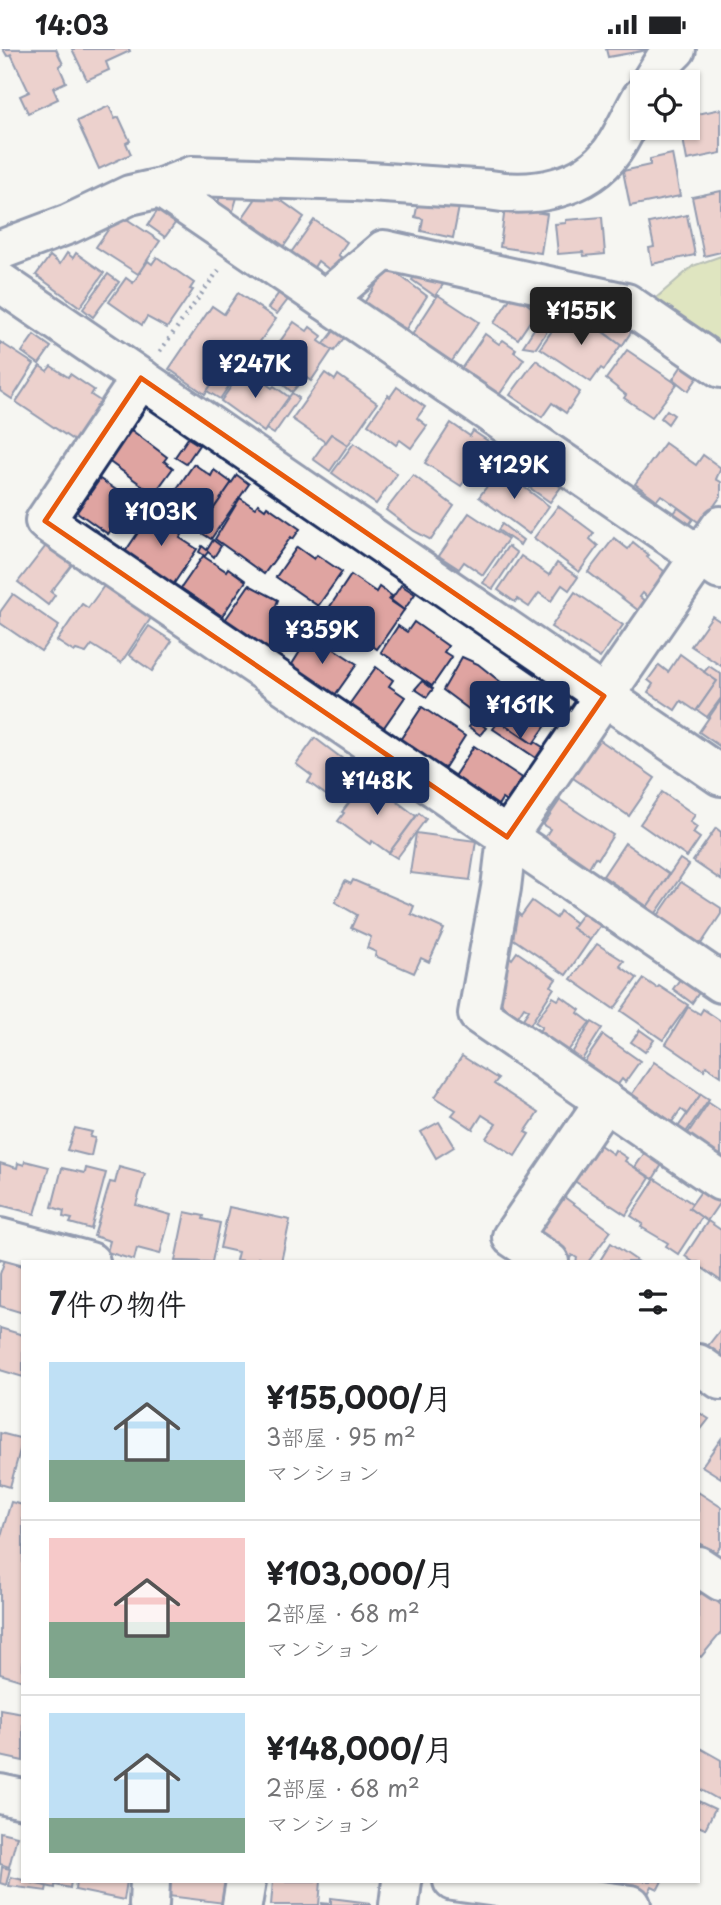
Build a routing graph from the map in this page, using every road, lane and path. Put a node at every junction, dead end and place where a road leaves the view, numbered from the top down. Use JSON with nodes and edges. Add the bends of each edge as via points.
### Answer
{"nodes":[{"id":1,"x":676,"y":49,"type":"edge"},
{"id":2,"x":658,"y":70,"type":"edge"},
{"id":3,"x":630,"y":119,"type":"edge"},
{"id":4,"x":162,"y":188,"type":"junction"},
{"id":5,"x":239,"y":241,"type":"junction"},
{"id":6,"x":0,"y":250,"type":"edge"},
{"id":7,"x":0,"y":282,"type":"edge"},
{"id":8,"x":325,"y":300,"type":"junction"},
{"id":9,"x":721,"y":368,"type":"edge"},
{"id":10,"x":141,"y":378,"type":"junction"},
{"id":11,"x":714,"y":551,"type":"edge"},
{"id":12,"x":604,"y":696,"type":"junction"},
{"id":13,"x":721,"y":776,"type":"edge"},
{"id":14,"x":507,"y":837,"type":"junction"},
{"id":15,"x":721,"y":983,"type":"edge"},
{"id":16,"x":605,"y":1101,"type":"junction"},
{"id":17,"x":721,"y":1181,"type":"edge"},
{"id":18,"x":0,"y":1238,"type":"edge"},
{"id":19,"x":82,"y":1260,"type":"edge"},
{"id":20,"x":546,"y":1260,"type":"edge"},
{"id":21,"x":700,"y":1365,"type":"edge"},
{"id":22,"x":721,"y":1380,"type":"edge"},
{"id":23,"x":700,"y":1567,"type":"edge"},
{"id":24,"x":721,"y":1581,"type":"edge"},
{"id":25,"x":0,"y":1794,"type":"edge"},
{"id":26,"x":21,"y":1799,"type":"edge"},
{"id":27,"x":150,"y":1883,"type":"edge"},
{"id":28,"x":246,"y":1883,"type":"edge"},
{"id":29,"x":402,"y":1883,"type":"edge"},
{"id":30,"x":468,"y":1883,"type":"edge"},
{"id":31,"x":149,"y":1905,"type":"edge"},
{"id":32,"x":242,"y":1905,"type":"edge"},
{"id":33,"x":399,"y":1905,"type":"edge"},
{"id":34,"x":631,"y":1905,"type":"edge"}],
"edges":[{"from":1,"to":2,"type":"street"},
{"from":3,"to":4,"type":"street","via":[[603,161],[575,181],[541,191],[509,194],[355,181],[192,176]]},
{"from":4,"to":5,"type":"street"},
{"from":4,"to":6,"type":"street","via":[[130,195]]},
{"from":5,"to":8,"type":"street"},
{"from":5,"to":10,"type":"path"},
{"from":7,"to":10,"type":"street"},
{"from":8,"to":9,"type":"street","via":[[384,250],[626,303]]},
{"from":8,"to":11,"type":"street"},
{"from":10,"to":12,"type":"street"},
{"from":10,"to":14,"type":"street","via":[[46,521]]},
{"from":11,"to":12,"type":"street"},
{"from":12,"to":13,"type":"street"},
{"from":12,"to":14,"type":"street"},
{"from":14,"to":15,"type":"street"},
{"from":14,"to":16,"type":"street","via":[[478,1014]]},
{"from":16,"to":17,"type":"street"},
{"from":16,"to":20,"type":"street","via":[[512,1237]]},
{"from":18,"to":19,"type":"street"},
{"from":21,"to":22,"type":"street"},
{"from":23,"to":24,"type":"street"},
{"from":25,"to":26,"type":"street"},
{"from":27,"to":31,"type":"street"},
{"from":28,"to":32,"type":"street"},
{"from":29,"to":33,"type":"street"},
{"from":30,"to":34,"type":"street"}]}
